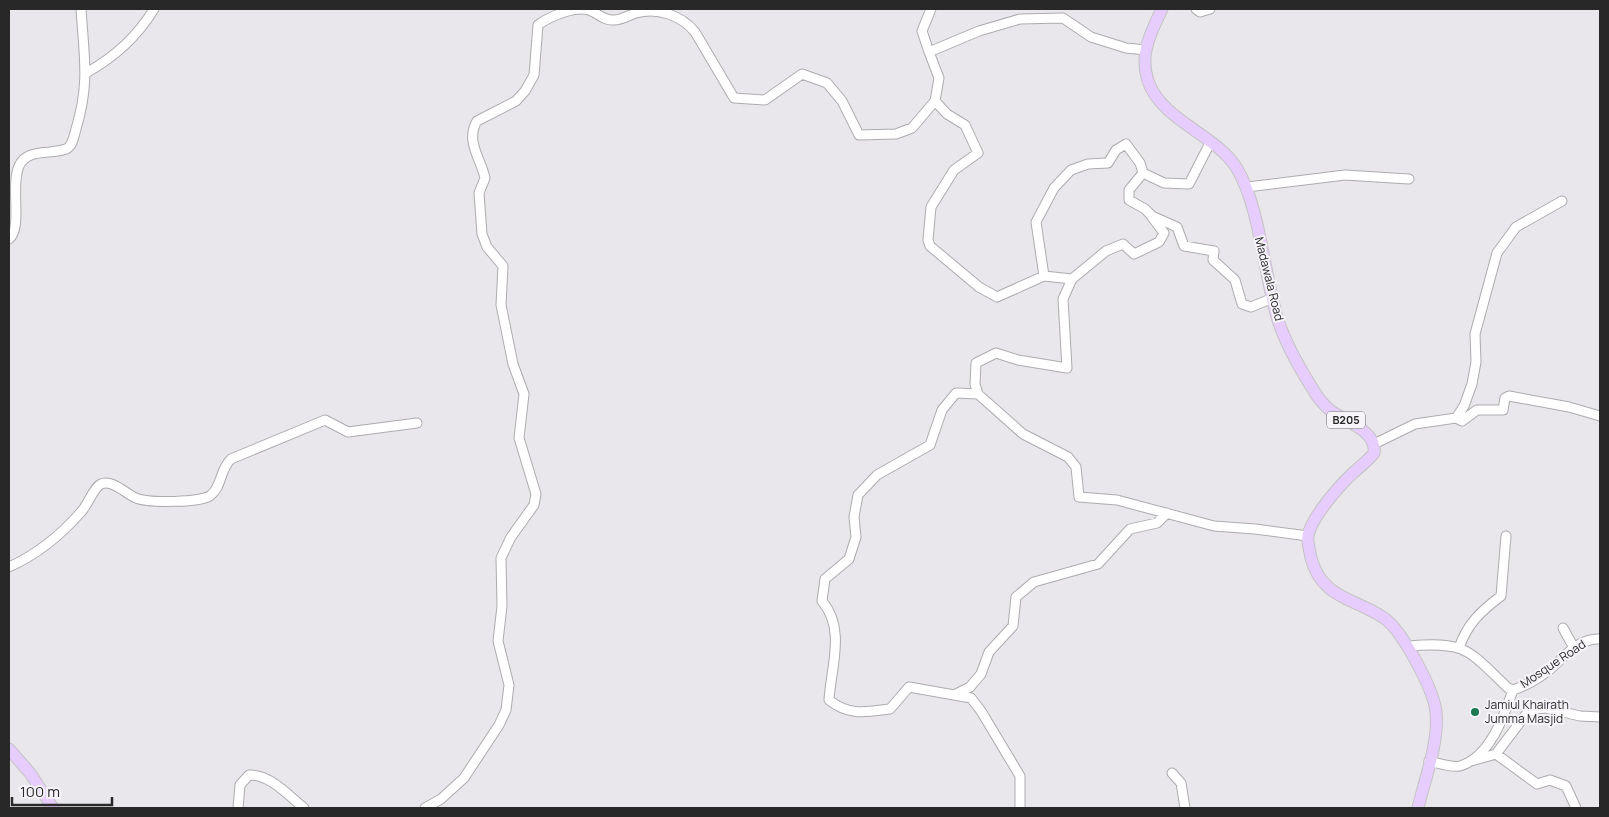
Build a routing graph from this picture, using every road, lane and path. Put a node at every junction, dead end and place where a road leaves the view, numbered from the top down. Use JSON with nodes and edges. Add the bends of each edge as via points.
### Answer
{"nodes":[{"id":1,"x":81,"y":9,"type":"edge"},
{"id":2,"x":154,"y":9,"type":"edge"},
{"id":3,"x":931,"y":9,"type":"edge"},
{"id":4,"x":1162,"y":9,"type":"edge"},
{"id":5,"x":1196,"y":9,"type":"edge"},
{"id":6,"x":1210,"y":9,"type":"edge"},
{"id":7,"x":1146,"y":50,"type":"junction"},
{"id":8,"x":929,"y":52,"type":"junction"},
{"id":9,"x":86,"y":74,"type":"junction"},
{"id":10,"x":935,"y":101,"type":"junction"},
{"id":11,"x":1210,"y":143,"type":"junction"},
{"id":12,"x":1143,"y":173,"type":"junction"},
{"id":13,"x":1409,"y":179,"type":"dead end"},
{"id":14,"x":1247,"y":187,"type":"junction"},
{"id":15,"x":1562,"y":201,"type":"dead end"},
{"id":16,"x":1152,"y":216,"type":"junction"},
{"id":17,"x":9,"y":239,"type":"edge"},
{"id":18,"x":1044,"y":276,"type":"junction"},
{"id":19,"x":1072,"y":279,"type":"junction"},
{"id":20,"x":1273,"y":298,"type":"junction"},
{"id":21,"x":978,"y":394,"type":"junction"},
{"id":22,"x":1600,"y":416,"type":"edge"},
{"id":23,"x":1456,"y":418,"type":"junction"},
{"id":24,"x":416,"y":423,"type":"dead end"},
{"id":25,"x":1374,"y":444,"type":"junction"},
{"id":26,"x":1167,"y":513,"type":"junction"},
{"id":27,"x":1308,"y":536,"type":"junction"},
{"id":28,"x":1506,"y":536,"type":"dead end"},
{"id":29,"x":9,"y":567,"type":"edge"},
{"id":30,"x":1563,"y":628,"type":"dead end"},
{"id":31,"x":1600,"y":639,"type":"edge"},
{"id":32,"x":1408,"y":646,"type":"junction"},
{"id":33,"x":1459,"y":648,"type":"junction"},
{"id":34,"x":1574,"y":648,"type":"junction"},
{"id":35,"x":1513,"y":690,"type":"junction"},
{"id":36,"x":956,"y":694,"type":"junction"},
{"id":37,"x":1600,"y":717,"type":"edge"},
{"id":38,"x":9,"y":749,"type":"edge"},
{"id":39,"x":1496,"y":754,"type":"junction"},
{"id":40,"x":1429,"y":761,"type":"junction"},
{"id":41,"x":1470,"y":761,"type":"junction"},
{"id":42,"x":1172,"y":773,"type":"dead end"},
{"id":43,"x":53,"y":808,"type":"edge"},
{"id":44,"x":238,"y":808,"type":"edge"},
{"id":45,"x":304,"y":808,"type":"edge"},
{"id":46,"x":425,"y":808,"type":"edge"},
{"id":47,"x":1020,"y":808,"type":"edge"},
{"id":48,"x":1185,"y":808,"type":"edge"},
{"id":49,"x":1418,"y":808,"type":"edge"},
{"id":50,"x":1576,"y":808,"type":"edge"}],
"edges":[{"from":1,"to":9,"type":"street"},
{"from":2,"to":9,"type":"street","via":[[121,49]]},
{"from":3,"to":8,"type":"street","via":[[922,31]]},
{"from":4,"to":7,"type":"main road","name":"Madawala Road","number":"B205","via":[[1147,40]]},
{"from":5,"to":6,"type":"street","via":[[1200,12]]},
{"from":7,"to":8,"type":"street","via":[[1126,48],[1091,37],[1063,18],[1020,19],[979,31]]},
{"from":7,"to":11,"type":"main road","name":"Madawala Road","number":"B205","via":[[1148,79],[1158,100]]},
{"from":8,"to":10,"type":"street","via":[[938,78]]},
{"from":9,"to":17,"type":"street","via":[[82,107],[71,145],[22,159],[13,193],[15,232]]},
{"from":10,"to":18,"type":"street","via":[[947,114],[966,125],[978,153],[954,170],[931,207],[930,246],[979,288],[997,297]]},
{"from":10,"to":46,"type":"street","via":[[912,128],[896,134],[859,134],[842,101],[827,83],[802,74],[765,100],[734,98],[695,32],[677,17],[649,10],[608,20],[589,10],[578,10],[538,25],[534,75],[516,101],[477,122],[473,148],[485,178],[479,193],[482,234],[487,247],[503,266],[502,312],[513,364],[524,394],[520,438],[536,494],[534,505],[511,537],[501,558],[502,606],[498,640],[510,694],[499,725],[464,778],[441,799]]},
{"from":11,"to":12,"type":"street","via":[[1189,184],[1164,183]]},
{"from":11,"to":14,"type":"main road","name":"Madawala Road","number":"B205","via":[[1235,166]]},
{"from":12,"to":16,"type":"street","via":[[1129,190],[1129,200]]},
{"from":12,"to":18,"type":"street","via":[[1126,144],[1116,150],[1108,163],[1088,164],[1071,170],[1061,180],[1036,222]]},
{"from":13,"to":14,"type":"street","via":[[1345,175]]},
{"from":14,"to":20,"type":"main road","name":"Madawala Road","number":"B205"},
{"from":15,"to":23,"type":"street","via":[[1516,227],[1497,253],[1475,334],[1476,362],[1472,384]]},
{"from":16,"to":19,"type":"street","via":[[1164,233],[1159,242],[1134,254],[1123,244],[1106,251]]},
{"from":16,"to":20,"type":"street","via":[[1178,226],[1184,246],[1214,251],[1213,260],[1236,280],[1242,304],[1251,307]]},
{"from":18,"to":19,"type":"street"},
{"from":19,"to":21,"type":"street","via":[[1063,299],[1068,368],[996,353],[976,363]]},
{"from":20,"to":25,"type":"main road","name":"Madawala Road","number":"B205","via":[[1290,348],[1316,395],[1330,410],[1367,434]]},
{"from":21,"to":26,"type":"street","via":[[1023,434],[1068,457],[1076,467],[1079,497],[1117,500]]},
{"from":21,"to":36,"type":"street","via":[[956,393],[942,410],[930,445],[878,475],[858,494],[854,516],[856,537],[849,559],[825,579],[822,588],[822,601],[831,612],[836,627],[829,700],[840,709],[859,713],[890,709],[909,687]]},
{"from":22,"to":23,"type":"street","via":[[1509,396],[1505,398],[1503,410],[1477,410],[1462,421]]},
{"from":23,"to":25,"type":"street","via":[[1415,424]]},
{"from":24,"to":29,"type":"street","via":[[348,432],[324,420],[231,459],[216,490],[204,499],[147,501],[104,483],[99,485],[83,510],[48,545]]},
{"from":25,"to":27,"type":"main road","number":"B205","via":[[1374,453],[1336,492]]},
{"from":26,"to":27,"type":"street","via":[[1214,526]]},
{"from":26,"to":36,"type":"street","via":[[1158,523],[1130,529],[1098,564],[1034,582],[1016,596],[1014,626],[989,652],[981,674]]},
{"from":27,"to":32,"type":"main road","via":[[1313,564],[1329,588],[1384,618]]},
{"from":28,"to":33,"type":"street","via":[[1501,596],[1474,618]]},
{"from":30,"to":34,"type":"street"},
{"from":31,"to":34,"type":"street","name":"Mosque Road","via":[[1585,641]]},
{"from":32,"to":33,"type":"street","via":[[1446,644]]},
{"from":32,"to":40,"type":"main road","via":[[1435,704],[1437,728]]},
{"from":33,"to":35,"type":"street","via":[[1475,656]]},
{"from":34,"to":35,"type":"street","name":"Mosque Road","via":[[1547,672]]},
{"from":35,"to":41,"type":"street","name":"Mosque Road","via":[[1494,734]]},
{"from":36,"to":47,"type":"street","via":[[971,698],[1020,776]]},
{"from":37,"to":39,"type":"street","via":[[1535,709],[1527,713]]},
{"from":38,"to":43,"type":"main road"},
{"from":39,"to":41,"type":"street"},
{"from":39,"to":50,"type":"street","via":[[1537,784],[1550,780],[1566,786]]},
{"from":40,"to":41,"type":"street","via":[[1458,767]]},
{"from":40,"to":49,"type":"main road"},
{"from":42,"to":48,"type":"street","via":[[1181,784]]},
{"from":44,"to":45,"type":"street","via":[[240,785],[249,775],[256,775]]}]}
